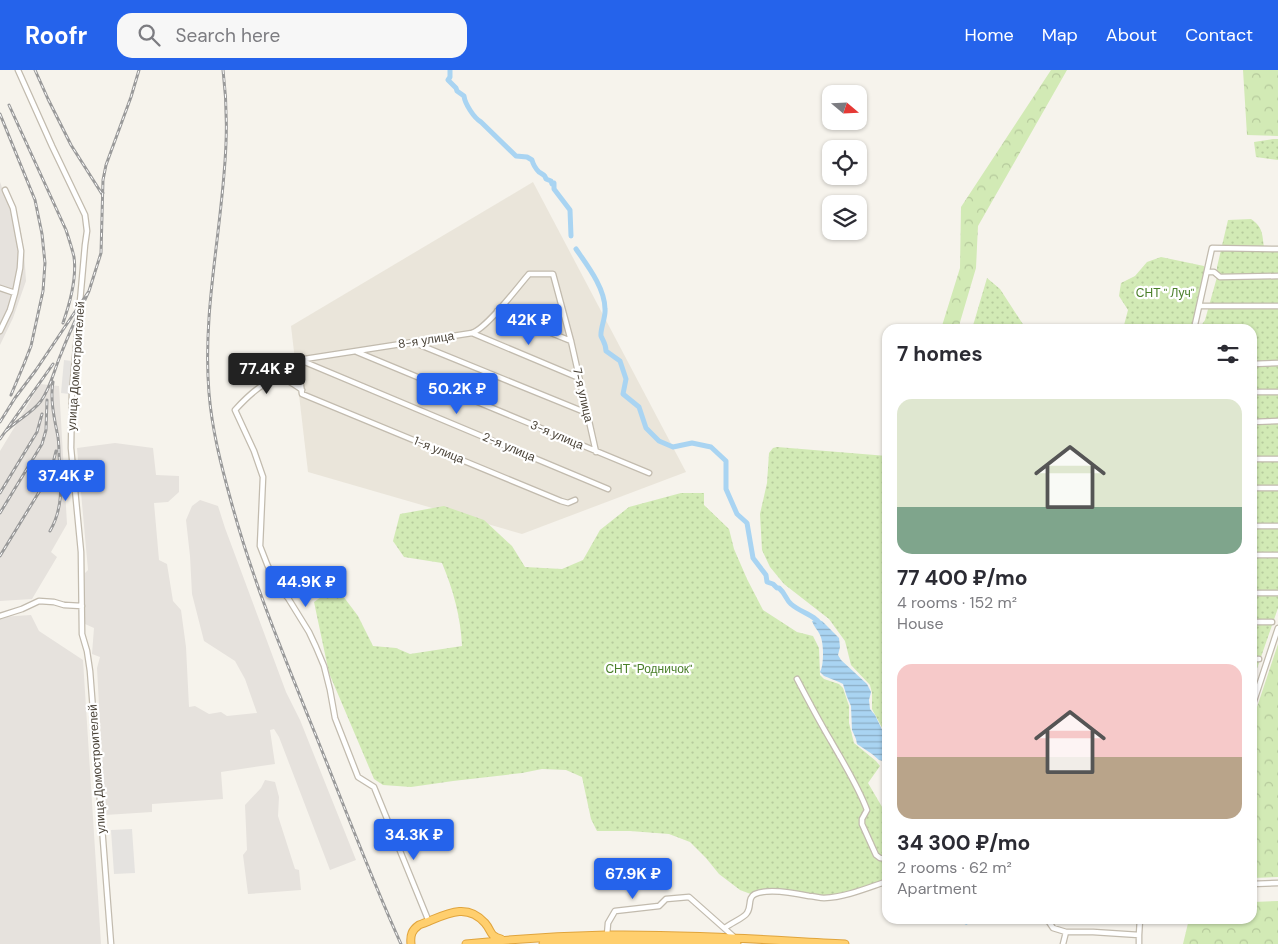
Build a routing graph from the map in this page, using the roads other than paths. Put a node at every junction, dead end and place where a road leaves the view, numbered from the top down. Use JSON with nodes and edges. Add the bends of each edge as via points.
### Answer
{"nodes":[{"id":1,"x":18,"y":70,"type":"edge"},
{"id":2,"x":5,"y":190,"type":"dead end"},
{"id":3,"x":1278,"y":249,"type":"edge"},
{"id":4,"x":1207,"y":272,"type":"junction"},
{"id":5,"x":529,"y":274,"type":"joint"},
{"id":6,"x":1278,"y":276,"type":"edge"},
{"id":7,"x":0,"y":288,"type":"edge"},
{"id":8,"x":15,"y":293,"type":"junction"},
{"id":9,"x":1200,"y":306,"type":"junction"},
{"id":10,"x":1278,"y":306,"type":"edge"},
{"id":11,"x":497,"y":311,"type":"junction"},
{"id":12,"x":1195,"y":324,"type":"edge"},
{"id":13,"x":0,"y":331,"type":"edge"},
{"id":14,"x":472,"y":333,"type":"junction"},
{"id":15,"x":570,"y":341,"type":"junction"},
{"id":16,"x":413,"y":342,"type":"junction"},
{"id":17,"x":355,"y":351,"type":"junction"},
{"id":18,"x":298,"y":360,"type":"junction"},
{"id":19,"x":1278,"y":363,"type":"edge"},
{"id":20,"x":1257,"y":364,"type":"edge"},
{"id":21,"x":579,"y":378,"type":"junction"},
{"id":22,"x":269,"y":381,"type":"junction"},
{"id":23,"x":302,"y":392,"type":"junction"},
{"id":24,"x":1257,"y":392,"type":"edge"},
{"id":25,"x":1278,"y":392,"type":"edge"},
{"id":26,"x":587,"y":413,"type":"junction"},
{"id":27,"x":1257,"y":422,"type":"edge"},
{"id":28,"x":1278,"y":422,"type":"edge"},
{"id":29,"x":596,"y":452,"type":"junction"},
{"id":30,"x":1257,"y":459,"type":"edge"},
{"id":31,"x":1278,"y":459,"type":"edge"},
{"id":32,"x":649,"y":473,"type":"dead end"},
{"id":33,"x":1257,"y":488,"type":"edge"},
{"id":34,"x":1278,"y":488,"type":"edge"},
{"id":35,"x":608,"y":489,"type":"dead end"},
{"id":36,"x":575,"y":500,"type":"dead end"},
{"id":37,"x":1257,"y":526,"type":"edge"},
{"id":38,"x":1278,"y":526,"type":"edge"},
{"id":39,"x":1257,"y":555,"type":"edge"},
{"id":40,"x":1278,"y":555,"type":"edge"},
{"id":41,"x":1257,"y":593,"type":"edge"},
{"id":42,"x":1278,"y":593,"type":"edge"},
{"id":43,"x":82,"y":606,"type":"junction"},
{"id":44,"x":0,"y":616,"type":"edge"},
{"id":45,"x":1257,"y":622,"type":"edge"},
{"id":46,"x":1272,"y":622,"type":"dead end"},
{"id":47,"x":1278,"y":628,"type":"edge"},
{"id":48,"x":797,"y":679,"type":"dead end"},
{"id":49,"x":1257,"y":692,"type":"edge"},
{"id":50,"x":882,"y":858,"type":"edge"},
{"id":51,"x":1278,"y":882,"type":"edge"},
{"id":52,"x":882,"y":883,"type":"edge"},
{"id":53,"x":1257,"y":884,"type":"edge"},
{"id":54,"x":429,"y":922,"type":"junction"},
{"id":55,"x":1050,"y":924,"type":"edge"},
{"id":56,"x":1140,"y":924,"type":"edge"},
{"id":57,"x":725,"y":928,"type":"junction"},
{"id":58,"x":489,"y":929,"type":"junction"},
{"id":59,"x":1066,"y":932,"type":"junction"},
{"id":60,"x":607,"y":935,"type":"junction"},
{"id":61,"x":1139,"y":935,"type":"junction"},
{"id":62,"x":735,"y":939,"type":"edge"},
{"id":63,"x":506,"y":940,"type":"junction"},
{"id":64,"x":563,"y":943,"type":"edge"},
{"id":65,"x":574,"y":943,"type":"edge"},
{"id":66,"x":110,"y":944,"type":"edge"},
{"id":67,"x":411,"y":944,"type":"edge"},
{"id":68,"x":467,"y":944,"type":"edge"},
{"id":69,"x":543,"y":944,"type":"edge"},
{"id":70,"x":845,"y":944,"type":"edge"},
{"id":71,"x":1063,"y":944,"type":"edge"},
{"id":72,"x":1139,"y":944,"type":"edge"}],
"edges":[{"from":1,"to":43,"type":"street","name":"улица Домостроителей","via":[[86,222],[72,392],[71,448],[81,552]]},
{"from":2,"to":8,"type":"street","via":[[13,208],[21,251]]},
{"from":3,"to":4,"type":"street","via":[[1212,248]]},
{"from":4,"to":6,"type":"street","via":[[1214,272],[1220,277]]},
{"from":4,"to":9,"type":"street"},
{"from":5,"to":11,"type":"street","name":"8-я улица"},
{"from":5,"to":15,"type":"street","name":"7-я улица","via":[[553,274]]},
{"from":7,"to":8,"type":"street"},
{"from":8,"to":13,"type":"street"},
{"from":9,"to":10,"type":"street"},
{"from":9,"to":12,"type":"street"},
{"from":11,"to":14,"type":"street","name":"8-я улица"},
{"from":11,"to":15,"type":"street"},
{"from":14,"to":16,"type":"street","name":"8-я улица"},
{"from":14,"to":21,"type":"street"},
{"from":15,"to":21,"type":"street","name":"7-я улица"},
{"from":16,"to":17,"type":"street","name":"8-я улица"},
{"from":16,"to":26,"type":"street"},
{"from":17,"to":18,"type":"street","name":"8-я улица"},
{"from":17,"to":29,"type":"street","name":"3-я улица"},
{"from":18,"to":22,"type":"street"},
{"from":18,"to":23,"type":"street"},
{"from":18,"to":35,"type":"street","name":"2-я улица"},
{"from":19,"to":20,"type":"street"},
{"from":21,"to":26,"type":"street","name":"7-я улица"},
{"from":22,"to":23,"type":"street","name":"1-я улица","via":[[286,380]]},
{"from":22,"to":54,"type":"street","via":[[235,410],[263,477],[260,546],[277,586],[288,598],[316,647],[324,666],[335,718],[358,777],[374,787]]},
{"from":23,"to":36,"type":"street","name":"1-я улица","via":[[561,501]]},
{"from":24,"to":25,"type":"street"},
{"from":26,"to":29,"type":"street","name":"7-я улица"},
{"from":27,"to":28,"type":"street"},
{"from":29,"to":32,"type":"street","name":"3-я улица"},
{"from":30,"to":31,"type":"street"},
{"from":33,"to":34,"type":"street"},
{"from":37,"to":38,"type":"street"},
{"from":39,"to":40,"type":"street"},
{"from":41,"to":42,"type":"street"},
{"from":43,"to":44,"type":"street","via":[[38,601]]},
{"from":43,"to":66,"type":"street","name":"улица Домостроителей","via":[[82,634],[90,671]]},
{"from":45,"to":46,"type":"street"},
{"from":47,"to":49,"type":"street"},
{"from":48,"to":50,"type":"street","via":[[863,800],[866,810],[862,824],[876,855]]},
{"from":51,"to":53,"type":"street"},
{"from":52,"to":57,"type":"street","via":[[824,898],[759,892],[750,898],[746,915]]},
{"from":54,"to":58,"type":"highway","via":[[463,910],[478,916]]},
{"from":54,"to":67,"type":"highway","via":[[415,928]]},
{"from":55,"to":59,"type":"street"},
{"from":56,"to":61,"type":"street"},
{"from":57,"to":60,"type":"street","via":[[689,897],[666,899],[651,908],[615,911],[608,923]]},
{"from":57,"to":62,"type":"street"},
{"from":58,"to":63,"type":"highway","via":[[495,938]]},
{"from":58,"to":68,"type":"highway","via":[[484,938]]},
{"from":59,"to":61,"type":"street"},
{"from":59,"to":71,"type":"street"},
{"from":60,"to":62,"type":"highway"},
{"from":60,"to":63,"type":"highway"},
{"from":61,"to":72,"type":"street"},
{"from":62,"to":65,"type":"highway"},
{"from":62,"to":70,"type":"highway"},
{"from":63,"to":68,"type":"highway"},
{"from":64,"to":65,"type":"highway"},
{"from":64,"to":69,"type":"highway"}]}
